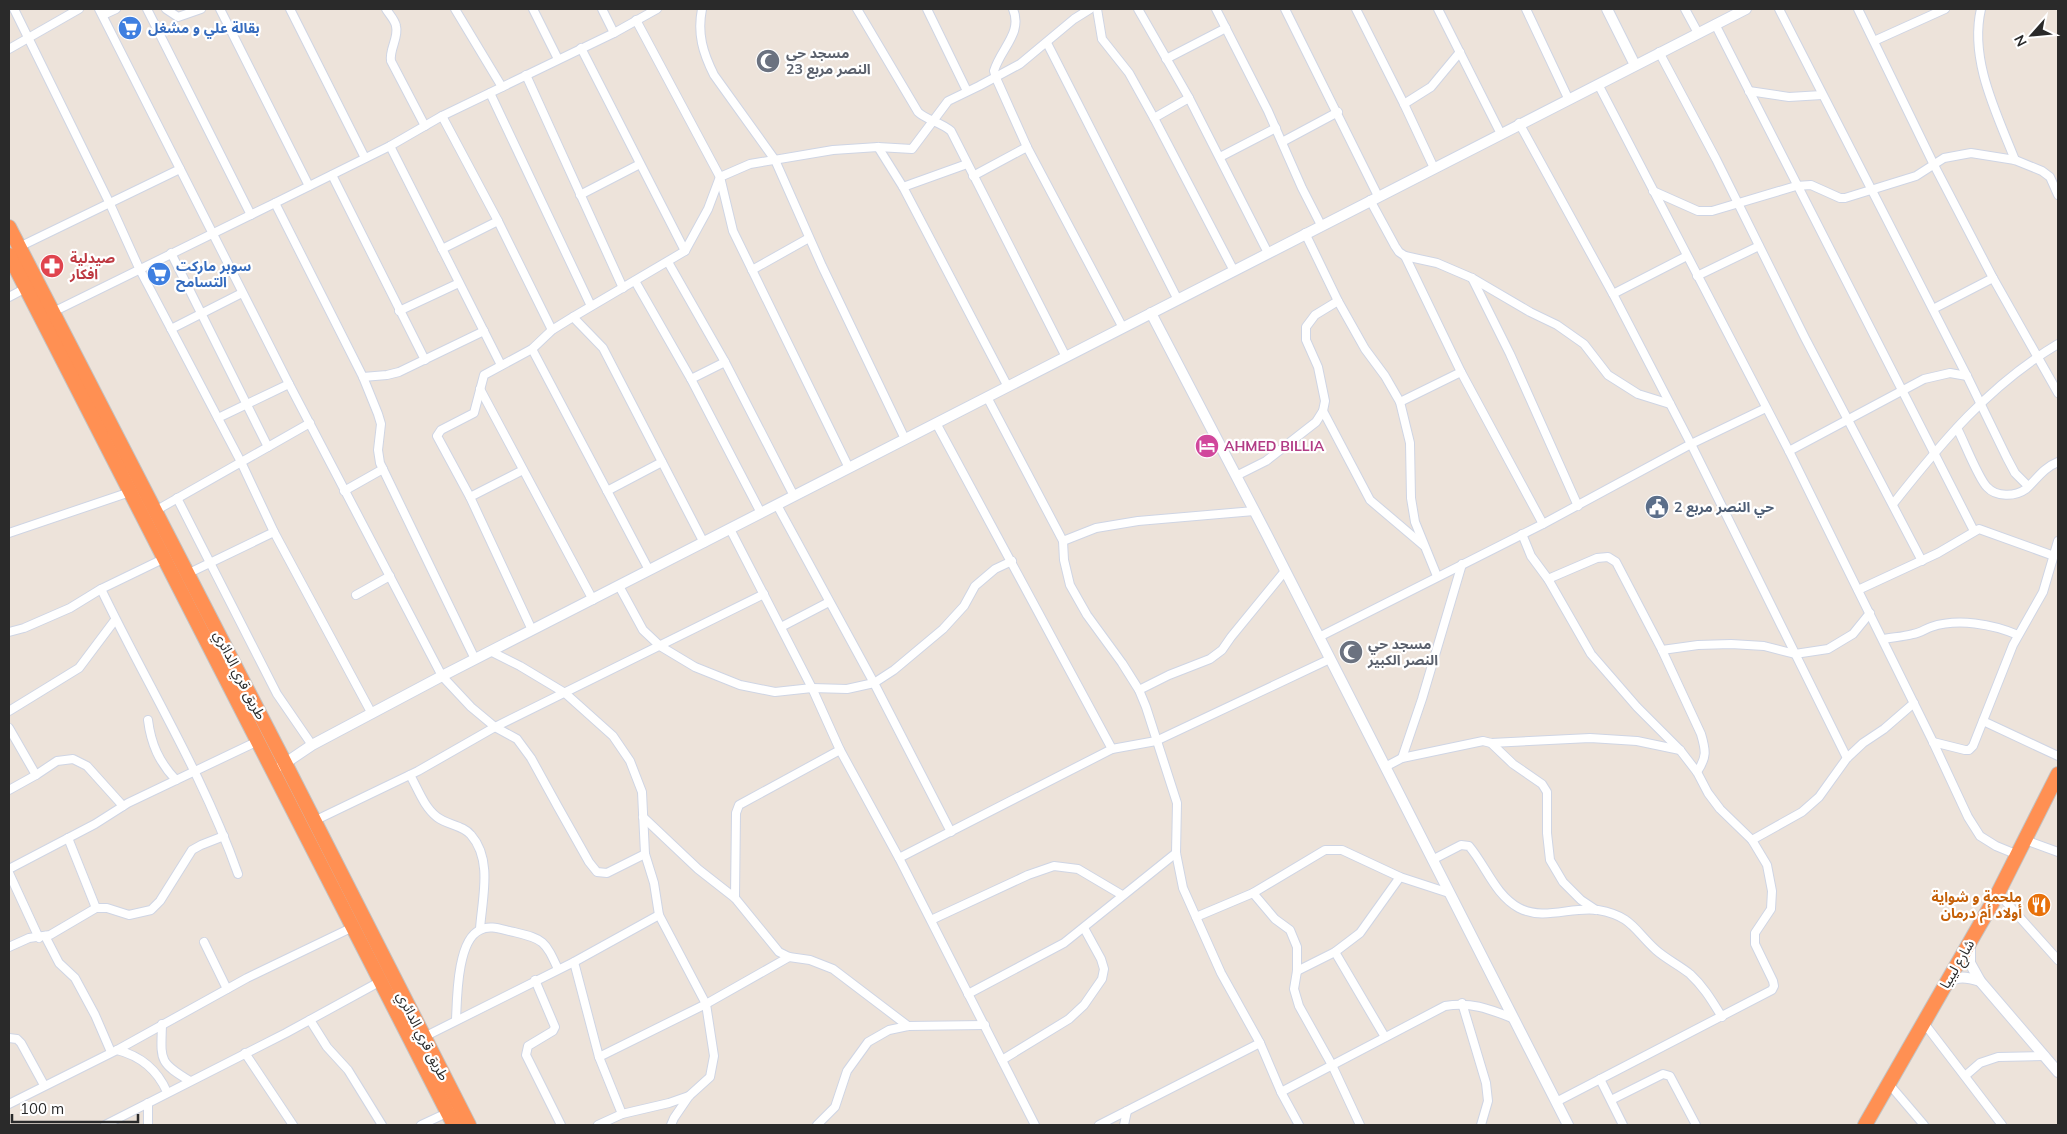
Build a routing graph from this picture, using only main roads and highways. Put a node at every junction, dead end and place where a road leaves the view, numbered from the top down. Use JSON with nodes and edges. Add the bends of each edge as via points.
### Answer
{"nodes":[{"id":1,"x":1607,"y":9,"type":"edge"},
{"id":2,"x":1746,"y":9,"type":"edge"},
{"id":3,"x":1635,"y":64,"type":"junction"},
{"id":4,"x":9,"y":227,"type":"edge"},
{"id":5,"x":14,"y":251,"type":"edge"},
{"id":6,"x":47,"y":314,"type":"junction"},
{"id":7,"x":1151,"y":314,"type":"junction"},
{"id":8,"x":285,"y":763,"type":"junction"},
{"id":9,"x":274,"y":772,"type":"junction"},
{"id":10,"x":2058,"y":774,"type":"edge"},
{"id":11,"x":1970,"y":942,"type":"junction"},
{"id":12,"x":1980,"y":981,"type":"junction"},
{"id":13,"x":1946,"y":983,"type":"junction"},
{"id":14,"x":2058,"y":1072,"type":"edge"},
{"id":15,"x":453,"y":1109,"type":"junction"},
{"id":16,"x":454,"y":1125,"type":"edge"},
{"id":17,"x":469,"y":1125,"type":"edge"},
{"id":18,"x":1568,"y":1125,"type":"edge"},
{"id":19,"x":1865,"y":1125,"type":"edge"}],
"edges":[{"from":1,"to":3,"type":"main road"},
{"from":2,"to":3,"type":"main road"},
{"from":3,"to":7,"type":"main road"},
{"from":4,"to":5,"type":"highway","name":"طريق قري الدائري"},
{"from":5,"to":6,"type":"highway","name":"طريق قري الدائري"},
{"from":5,"to":6,"type":"highway","name":"طريق قري الدائري","via":[[26,288]]},
{"from":6,"to":8,"type":"highway","name":"طريق قري الدائري","via":[[155,511]]},
{"from":6,"to":9,"type":"highway","name":"طريق قري الدائري","via":[[163,559]]},
{"from":7,"to":8,"type":"main road","via":[[490,651],[312,745]]},
{"from":7,"to":18,"type":"main road"},
{"from":8,"to":9,"type":"main road"},
{"from":8,"to":15,"type":"highway","name":"طريق قري الدائري","via":[[424,1037]]},
{"from":9,"to":15,"type":"highway","name":"طريق قري الدائري","via":[[381,982]]},
{"from":10,"to":11,"type":"highway","name":"شارع ليبيا"},
{"from":11,"to":12,"type":"main road","via":[[1970,963]]},
{"from":11,"to":13,"type":"highway","name":"شارع ليبيا"},
{"from":12,"to":13,"type":"main road","via":[[1959,977]]},
{"from":12,"to":14,"type":"main road"},
{"from":13,"to":19,"type":"highway","name":"شارع ليبيا"},
{"from":15,"to":16,"type":"highway","name":"طريق قري الدائري"},
{"from":15,"to":17,"type":"highway","name":"طريق قري الدائري"}]}
